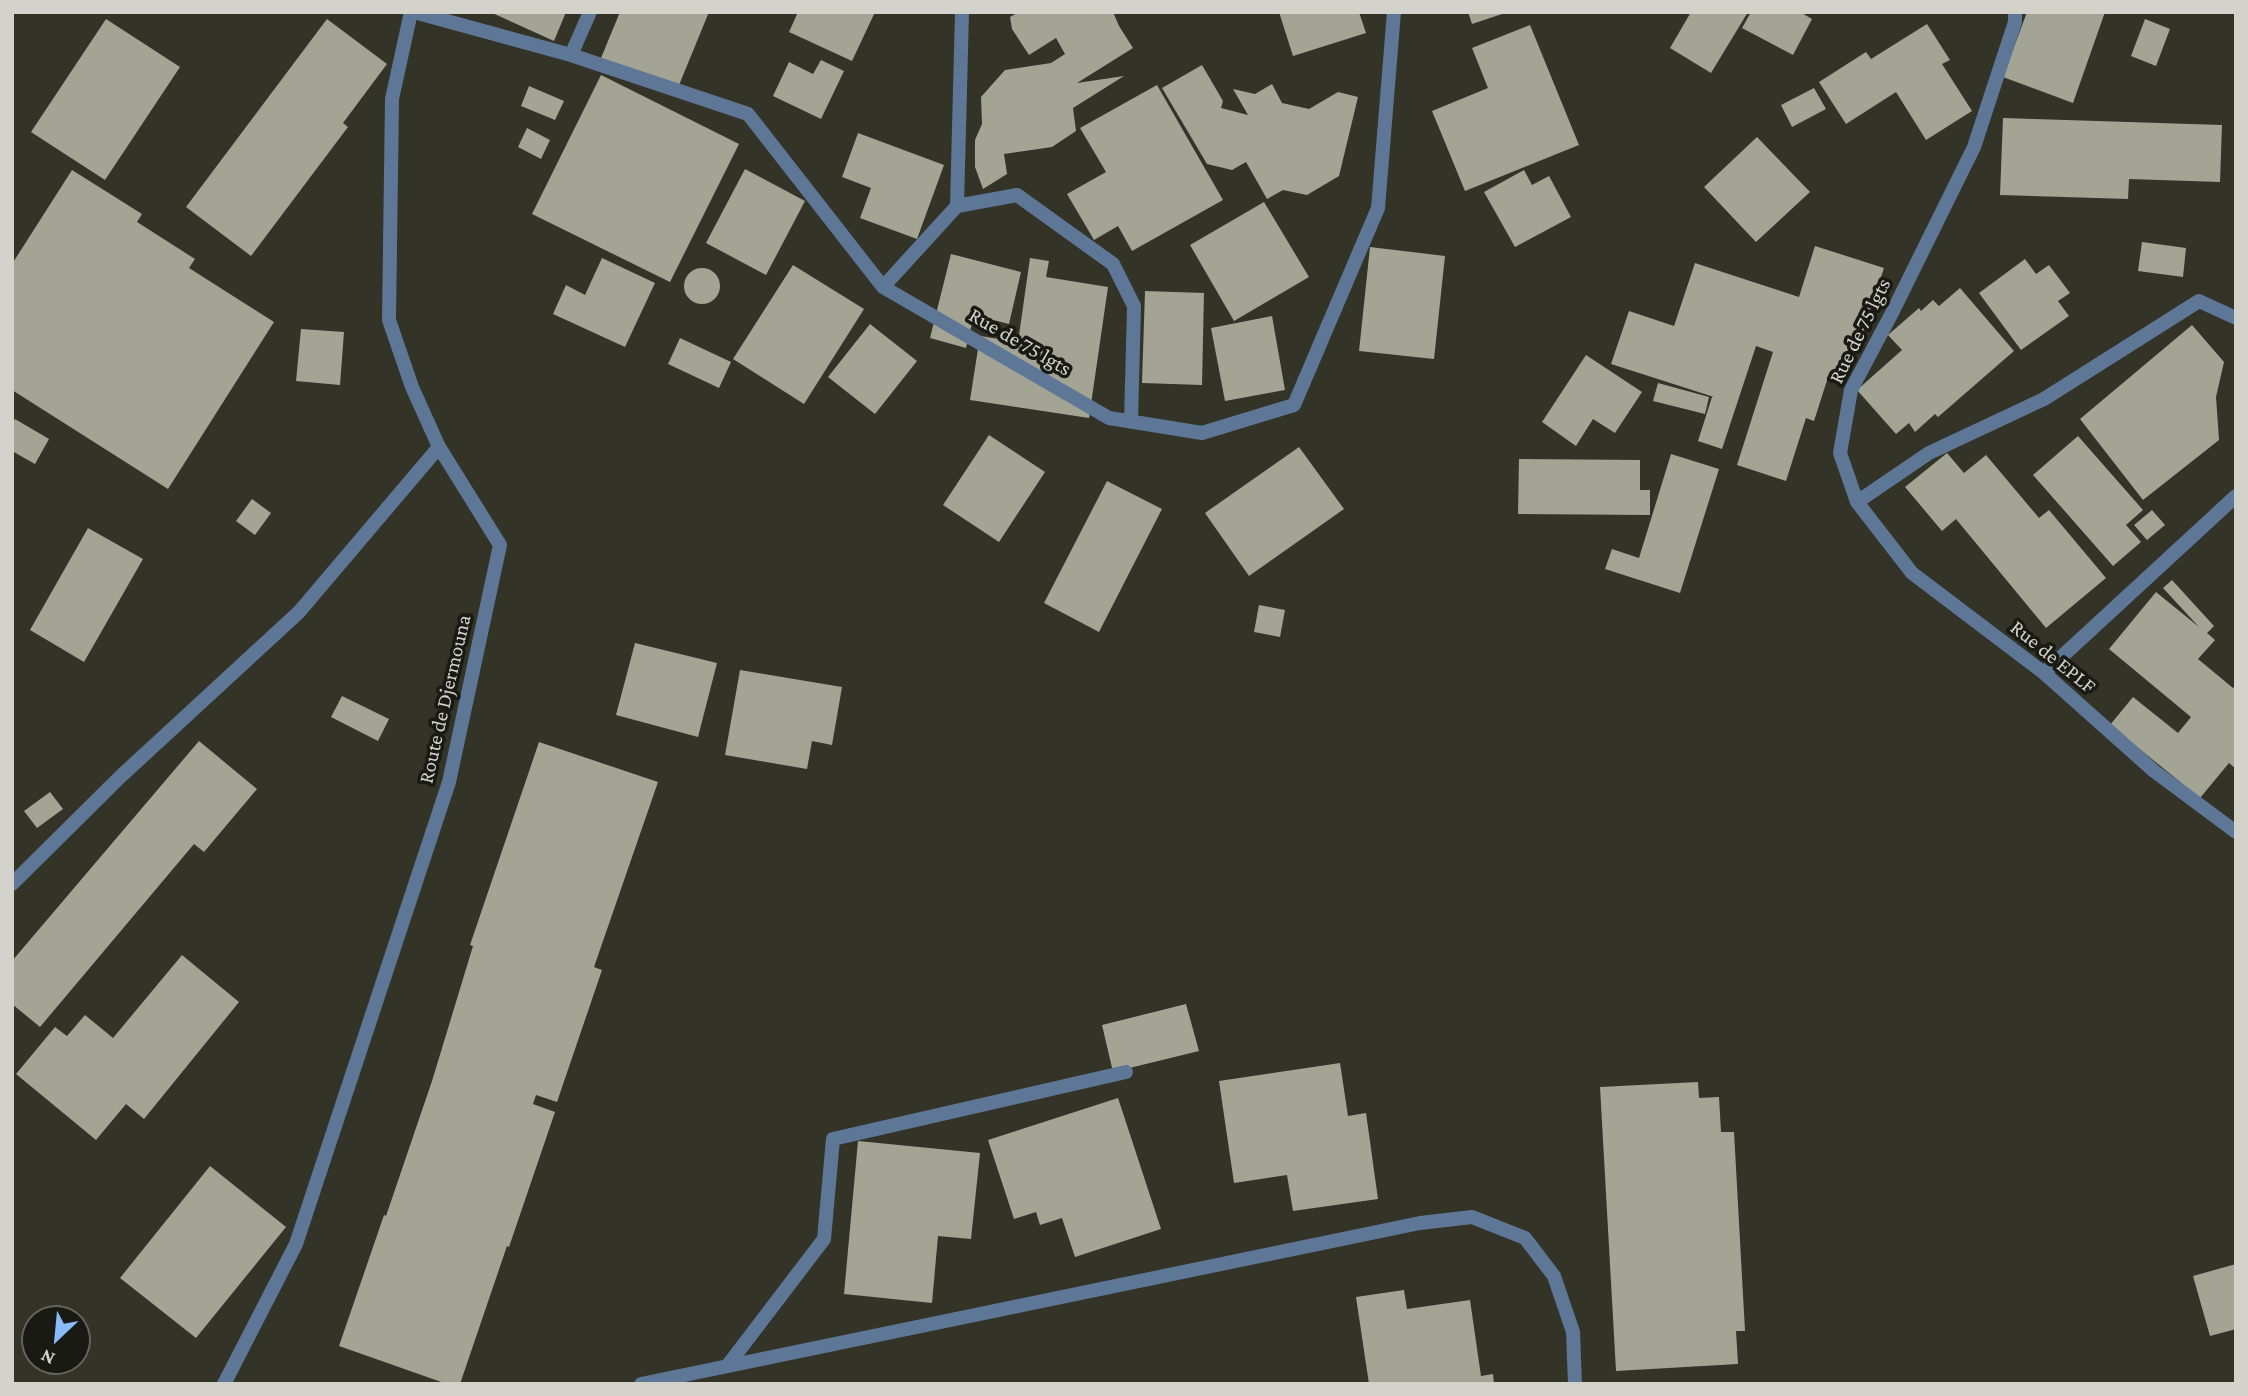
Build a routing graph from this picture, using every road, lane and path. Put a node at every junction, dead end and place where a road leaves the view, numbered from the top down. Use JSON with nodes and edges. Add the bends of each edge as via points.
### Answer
{"nodes":[{"id":1,"x":413,"y":12,"type":"edge"},
{"id":2,"x":590,"y":12,"type":"edge"},
{"id":3,"x":962,"y":12,"type":"edge"},
{"id":4,"x":1394,"y":12,"type":"edge"},
{"id":5,"x":2015,"y":12,"type":"edge"},
{"id":6,"x":571,"y":55,"type":"junction"},
{"id":7,"x":957,"y":206,"type":"junction"},
{"id":8,"x":883,"y":287,"type":"junction"},
{"id":9,"x":2236,"y":317,"type":"edge"},
{"id":10,"x":1131,"y":422,"type":"junction"},
{"id":11,"x":439,"y":446,"type":"junction"},
{"id":12,"x":2236,"y":496,"type":"edge"},
{"id":13,"x":1857,"y":502,"type":"junction"},
{"id":14,"x":2044,"y":673,"type":"junction"},
{"id":15,"x":2236,"y":832,"type":"edge"},
{"id":16,"x":12,"y":884,"type":"edge"},
{"id":17,"x":1126,"y":1072,"type":"dead end"},
{"id":18,"x":728,"y":1366,"type":"junction"},
{"id":19,"x":224,"y":1384,"type":"edge"},
{"id":20,"x":641,"y":1384,"type":"edge"},
{"id":21,"x":1575,"y":1384,"type":"edge"}],
"edges":[{"from":1,"to":6,"type":"street","name":"Rue de 75 lgts"},
{"from":1,"to":11,"type":"street","name":"Route de Djermouna","via":[[392,99],[389,320]]},
{"from":2,"to":6,"type":"street"},
{"from":3,"to":7,"type":"street"},
{"from":4,"to":10,"type":"street","name":"Rue de 75 lgts","via":[[1378,208],[1294,405],[1202,433]]},
{"from":5,"to":13,"type":"street","name":"Rue de 75 lgts","via":[[1974,147],[1851,390],[1840,453]]},
{"from":6,"to":8,"type":"street","name":"Rue de 75 lgts","via":[[748,114]]},
{"from":7,"to":8,"type":"street"},
{"from":7,"to":10,"type":"street","via":[[1017,195],[1113,264],[1133,306]]},
{"from":8,"to":10,"type":"street","name":"Rue de 75 lgts","via":[[1109,418]]},
{"from":9,"to":13,"type":"street","via":[[2199,301],[2044,399],[1928,453]]},
{"from":11,"to":16,"type":"street","via":[[299,612]]},
{"from":11,"to":19,"type":"street","name":"Route de Djermouna","via":[[500,545],[449,782],[296,1244]]},
{"from":12,"to":14,"type":"street"},
{"from":13,"to":14,"type":"street","name":"Rue de EPLF","via":[[1912,573]]},
{"from":14,"to":15,"type":"street","name":"Rue de EPLF","via":[[2154,771]]},
{"from":17,"to":18,"type":"street","via":[[833,1139],[824,1239]]},
{"from":18,"to":20,"type":"street"},
{"from":18,"to":21,"type":"street","via":[[1420,1223],[1472,1217],[1525,1238],[1555,1276],[1573,1332]]}]}
